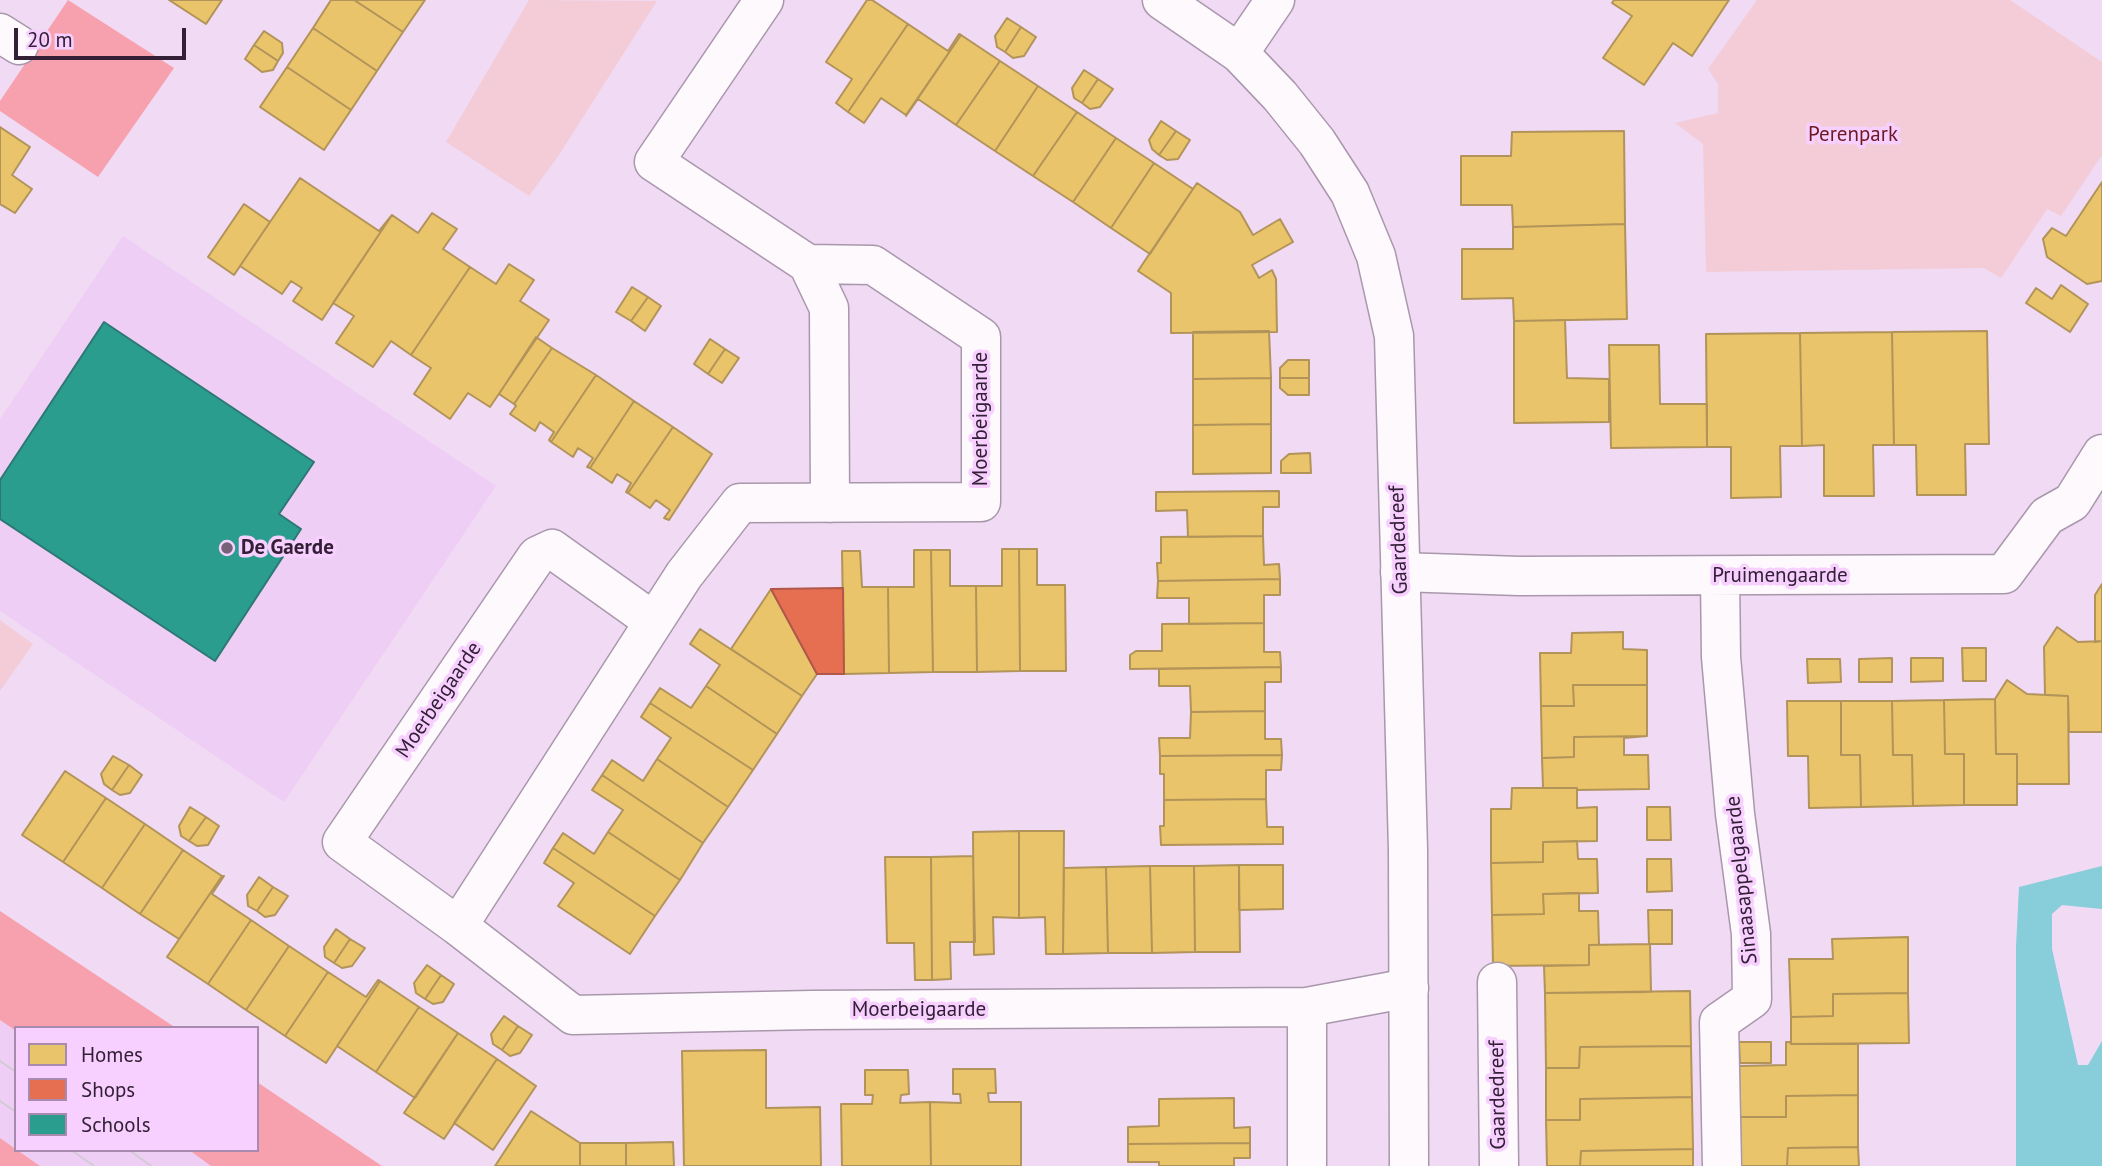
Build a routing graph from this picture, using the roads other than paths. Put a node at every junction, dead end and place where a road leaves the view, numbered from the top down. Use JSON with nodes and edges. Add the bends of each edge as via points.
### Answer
{"nodes":[{"id":1,"x":764,"y":0,"type":"edge"},
{"id":2,"x":1163,"y":0,"type":"edge"},
{"id":3,"x":1275,"y":0,"type":"edge"},
{"id":4,"x":1238,"y":53,"type":"junction"},
{"id":5,"x":808,"y":264,"type":"junction"},
{"id":6,"x":2102,"y":454,"type":"edge"},
{"id":7,"x":830,"y":503,"type":"junction"},
{"id":8,"x":1400,"y":572,"type":"junction"},
{"id":9,"x":1720,"y":577,"type":"junction"},
{"id":10,"x":653,"y":621,"type":"junction"},
{"id":11,"x":458,"y":926,"type":"junction"},
{"id":12,"x":1496,"y":982,"type":"dead end"},
{"id":13,"x":1409,"y":988,"type":"junction"},
{"id":14,"x":1307,"y":1007,"type":"junction"},
{"id":15,"x":1307,"y":1166,"type":"edge"},
{"id":16,"x":1409,"y":1166,"type":"edge"},
{"id":17,"x":1499,"y":1166,"type":"edge"},
{"id":18,"x":1722,"y":1166,"type":"edge"}],
"edges":[{"from":1,"to":5,"type":"street","via":[[654,162]]},
{"from":2,"to":4,"type":"street","name":"Gaardedreef"},
{"from":3,"to":4,"type":"street"},
{"from":4,"to":8,"type":"street","name":"Gaardedreef","via":[[1317,142],[1350,193],[1376,256],[1394,336]]},
{"from":5,"to":7,"type":"street","via":[[829,308]]},
{"from":5,"to":7,"type":"street","name":"Moerbeigaarde","via":[[873,265],[981,337],[981,502]]},
{"from":6,"to":9,"type":"street","name":"Pruimengaarde","via":[[2072,502],[2047,516],[2004,574]]},
{"from":7,"to":10,"type":"street","name":"Moerbeigaarde","via":[[740,503]]},
{"from":8,"to":9,"type":"street","name":"Pruimengaarde"},
{"from":8,"to":13,"type":"street","name":"Gaardedreef"},
{"from":9,"to":18,"type":"street","name":"Sinaasappelgaarde","via":[[1721,657],[1751,934],[1752,999],[1719,1022]]},
{"from":10,"to":11,"type":"street","name":"Moerbeigaarde"},
{"from":10,"to":11,"type":"street","name":"Moerbeigaarde","via":[[552,549],[537,556],[342,842]]},
{"from":11,"to":14,"type":"street","name":"Moerbeigaarde","via":[[573,1015]]},
{"from":12,"to":17,"type":"street","name":"Gaardedreef"},
{"from":13,"to":14,"type":"street","name":"Moerbeigaarde"},
{"from":13,"to":16,"type":"street","name":"Gaardedreef"},
{"from":14,"to":15,"type":"street"}]}
